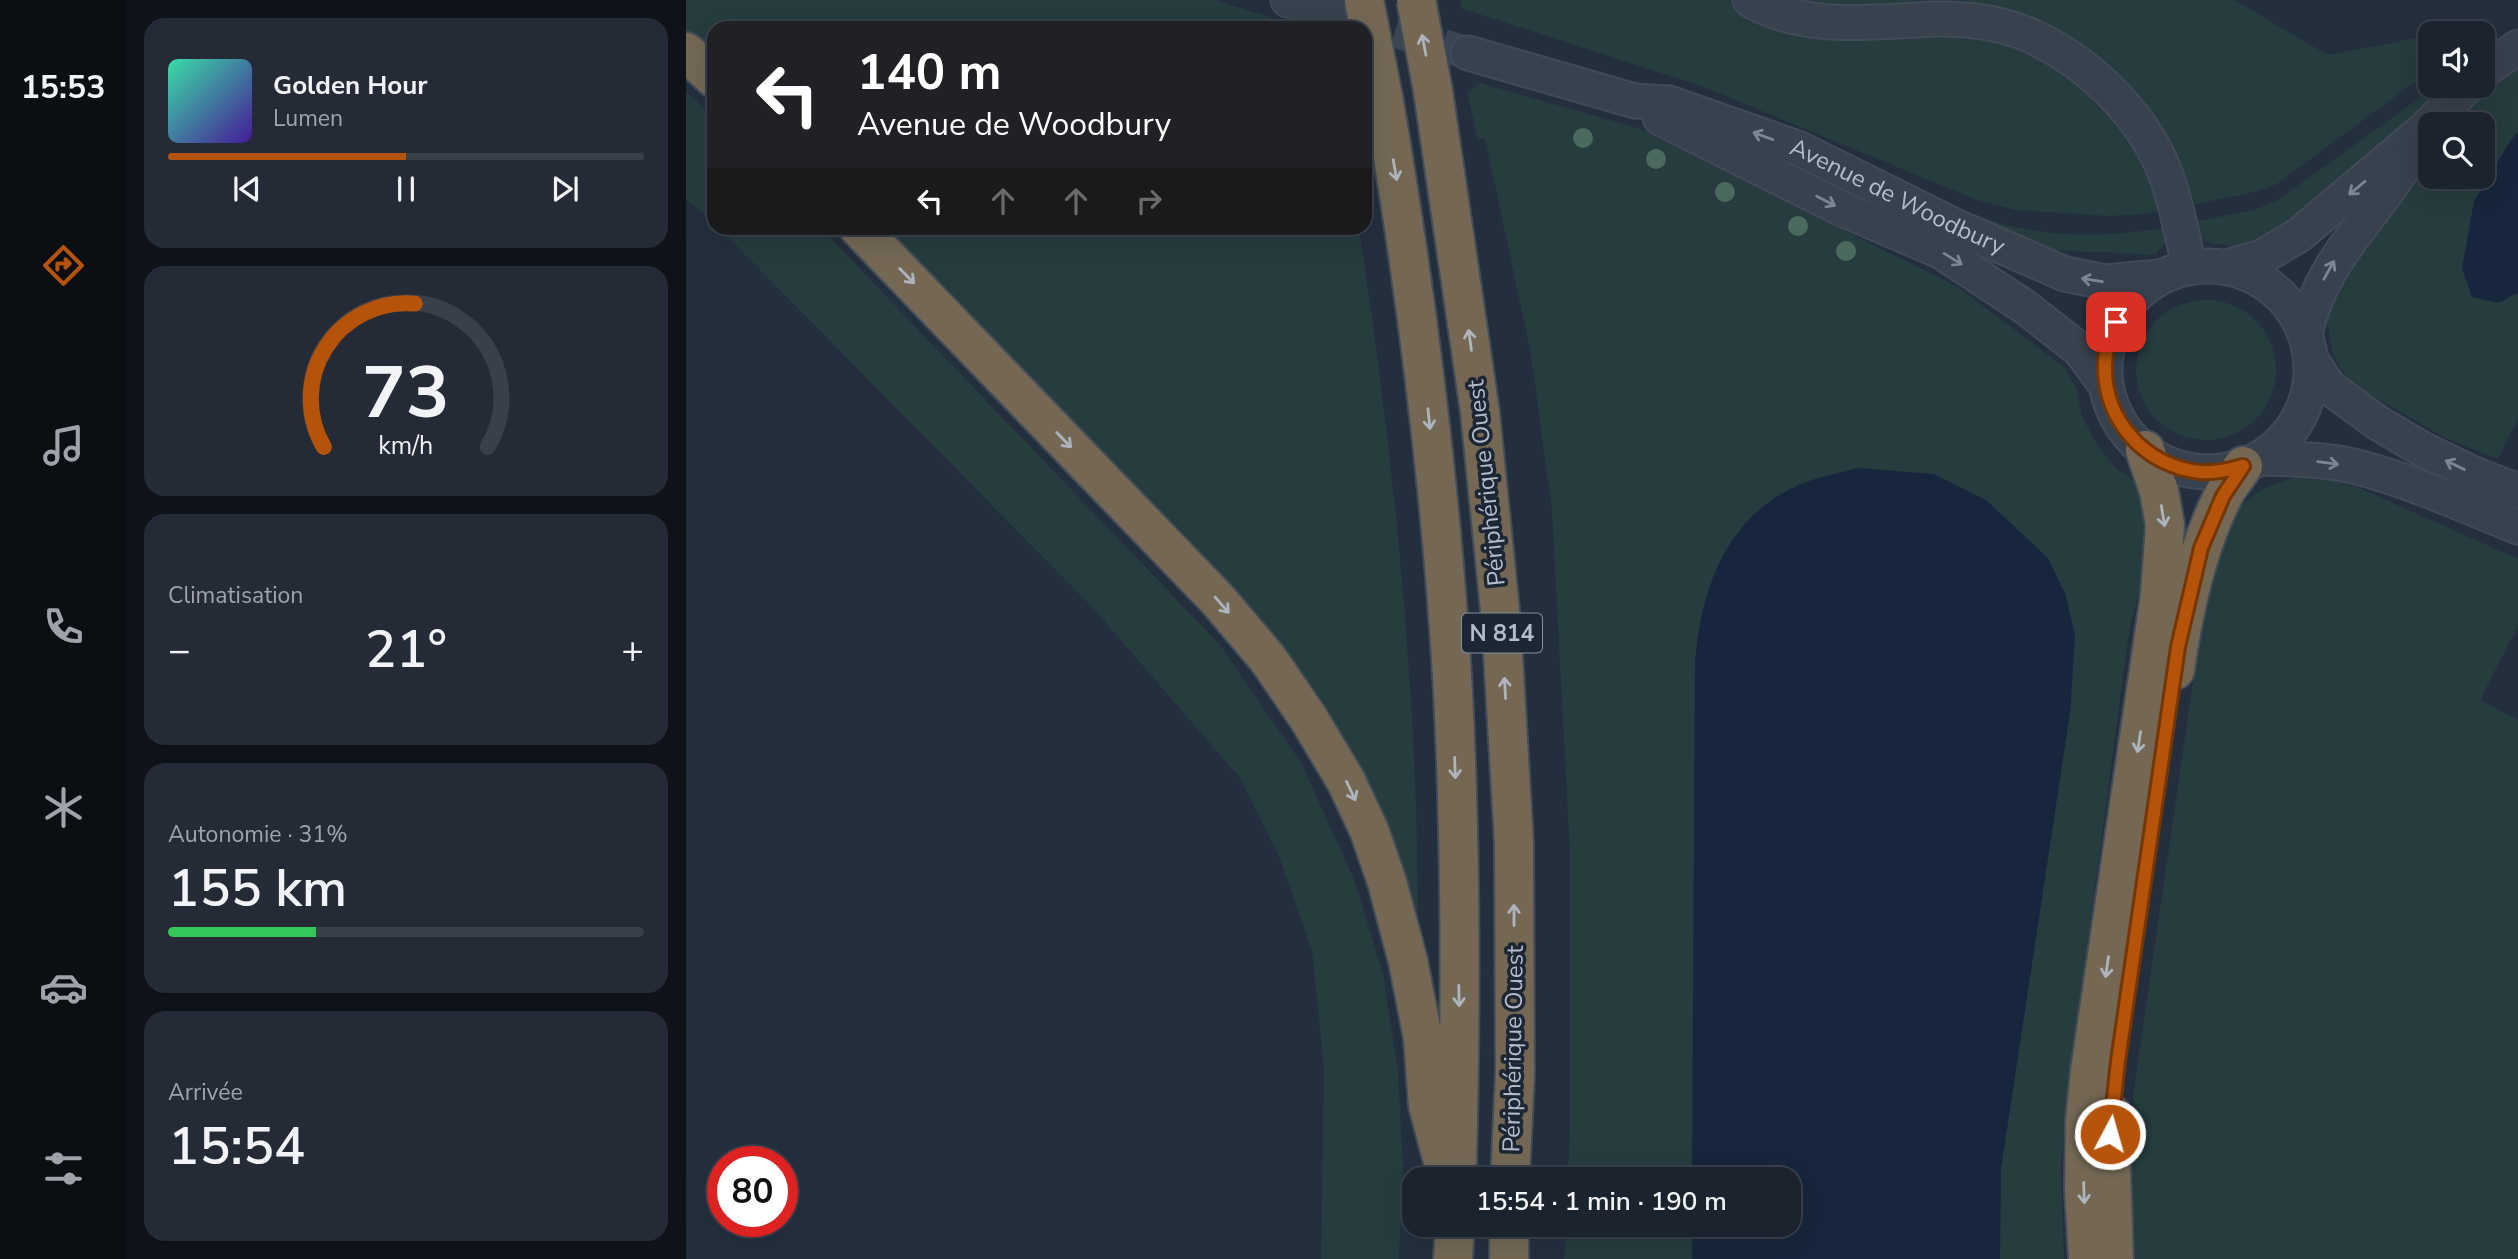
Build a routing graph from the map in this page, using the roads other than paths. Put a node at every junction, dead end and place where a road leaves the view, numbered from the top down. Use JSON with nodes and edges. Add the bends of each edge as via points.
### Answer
{"nodes":[{"id":1,"x":1288,"y":0,"type":"edge"},
{"id":2,"x":1416,"y":0,"type":"edge"},
{"id":3,"x":1750,"y":0,"type":"edge"},
{"id":4,"x":1349,"y":7,"type":"tunnel mouth"},
{"id":5,"x":2518,"y":47,"type":"edge"},
{"id":6,"x":686,"y":52,"type":"edge"},
{"id":7,"x":1468,"y":53,"type":"tunnel mouth"},
{"id":8,"x":2495,"y":63,"type":"edge"},
{"id":9,"x":1372,"y":69,"type":"edge"},
{"id":10,"x":707,"y":72,"type":"edge"},
{"id":11,"x":2455,"y":98,"type":"edge"},
{"id":12,"x":1635,"y":102,"type":"junction"},
{"id":13,"x":2442,"y":112,"type":"edge"},
{"id":14,"x":2418,"y":135,"type":"edge"},
{"id":15,"x":2418,"y":142,"type":"edge"},
{"id":16,"x":866,"y":235,"type":"edge"},
{"id":17,"x":2226,"y":267,"type":"junction"},
{"id":18,"x":2175,"y":272,"type":"junction"},
{"id":19,"x":2308,"y":347,"type":"junction"},
{"id":20,"x":2105,"y":384,"type":"junction"},
{"id":21,"x":2144,"y":450,"type":"junction"},
{"id":22,"x":2252,"y":462,"type":"junction"},
{"id":23,"x":2518,"y":491,"type":"edge"},
{"id":24,"x":2518,"y":527,"type":"edge"},
{"id":25,"x":1445,"y":1167,"type":"edge"},
{"id":26,"x":1457,"y":1167,"type":"edge"},
{"id":27,"x":1511,"y":1167,"type":"edge"},
{"id":28,"x":1455,"y":1237,"type":"edge"},
{"id":29,"x":1509,"y":1237,"type":"edge"},
{"id":30,"x":1454,"y":1259,"type":"edge"},
{"id":31,"x":1509,"y":1259,"type":"edge"},
{"id":32,"x":2088,"y":1259,"type":"edge"},
{"id":33,"x":2114,"y":1259,"type":"edge"}],
"edges":[{"from":1,"to":4,"type":"street"},
{"from":27,"to":2,"type":"highway","name":"Périphérique Ouest","number":"N 814","one_way":true,"bridge":true,"via":[[1514,843],[1501,620],[1480,412]]},
{"from":3,"to":18,"type":"street","via":[[1807,20],[1865,24],[1974,20],[2026,33],[2075,61],[2136,122],[2163,167],[2175,198]]},
{"from":5,"to":8,"type":"street"},
{"from":6,"to":10,"type":"highway"},
{"from":7,"to":12,"type":"street","name":"Avenue de Woodbury"},
{"from":9,"to":26,"type":"highway","name":"Périphérique Ouest","number":"N 814","one_way":true,"bridge":true,"via":[[1384,102],[1404,218],[1441,539],[1452,679],[1460,1015]]},
{"from":11,"to":13,"type":"street"},
{"from":18,"to":12,"type":"street","name":"Avenue de Woodbury","one_way":true,"via":[[2105,282],[2065,274],[1957,227],[1800,149],[1669,103]]},
{"from":12,"to":20,"type":"street","name":"Avenue de Woodbury","one_way":true,"via":[[1842,209],[1940,250],[2080,350]]},
{"from":14,"to":17,"type":"street","one_way":true,"via":[[2281,247]]},
{"from":19,"to":15,"type":"street","one_way":true,"via":[[2311,310],[2319,288]]},
{"from":16,"to":25,"type":"highway","one_way":true,"via":[[1218,600],[1268,659],[1309,719],[1346,781],[1387,882],[1408,961],[1423,1038],[1428,1105]]},
{"from":17,"to":18,"type":"street","name":"Avenue de Woodbury"},
{"from":17,"to":19,"type":"street","name":"Avenue de Woodbury","via":[[2266,283],[2283,297],[2296,314]]},
{"from":18,"to":20,"type":"street","name":"Avenue de Woodbury","via":[[2143,289],[2127,304],[2108,342]]},
{"from":19,"to":22,"type":"street","via":[[2311,380],[2300,416],[2289,433]]},
{"from":23,"to":19,"type":"street","name":"Avenue de Woodbury","one_way":true,"via":[[2422,449],[2378,423],[2330,388]]},
{"from":20,"to":21,"type":"street","name":"Avenue de Woodbury","via":[[2118,421]]},
{"from":21,"to":22,"type":"street","name":"Avenue de Woodbury","via":[[2172,465],[2202,472]]},
{"from":21,"to":32,"type":"highway","one_way":true,"via":[[2165,525],[2160,596],[2090,1071],[2084,1190]]},
{"from":22,"to":24,"type":"street","name":"Avenue de Woodbury","one_way":true,"via":[[2307,460],[2356,467]]},
{"from":22,"to":33,"type":"highway","via":[[2223,496],[2201,548],[2178,647],[2113,1104]]},
{"from":28,"to":30,"type":"highway"},
{"from":29,"to":31,"type":"highway"}]}
